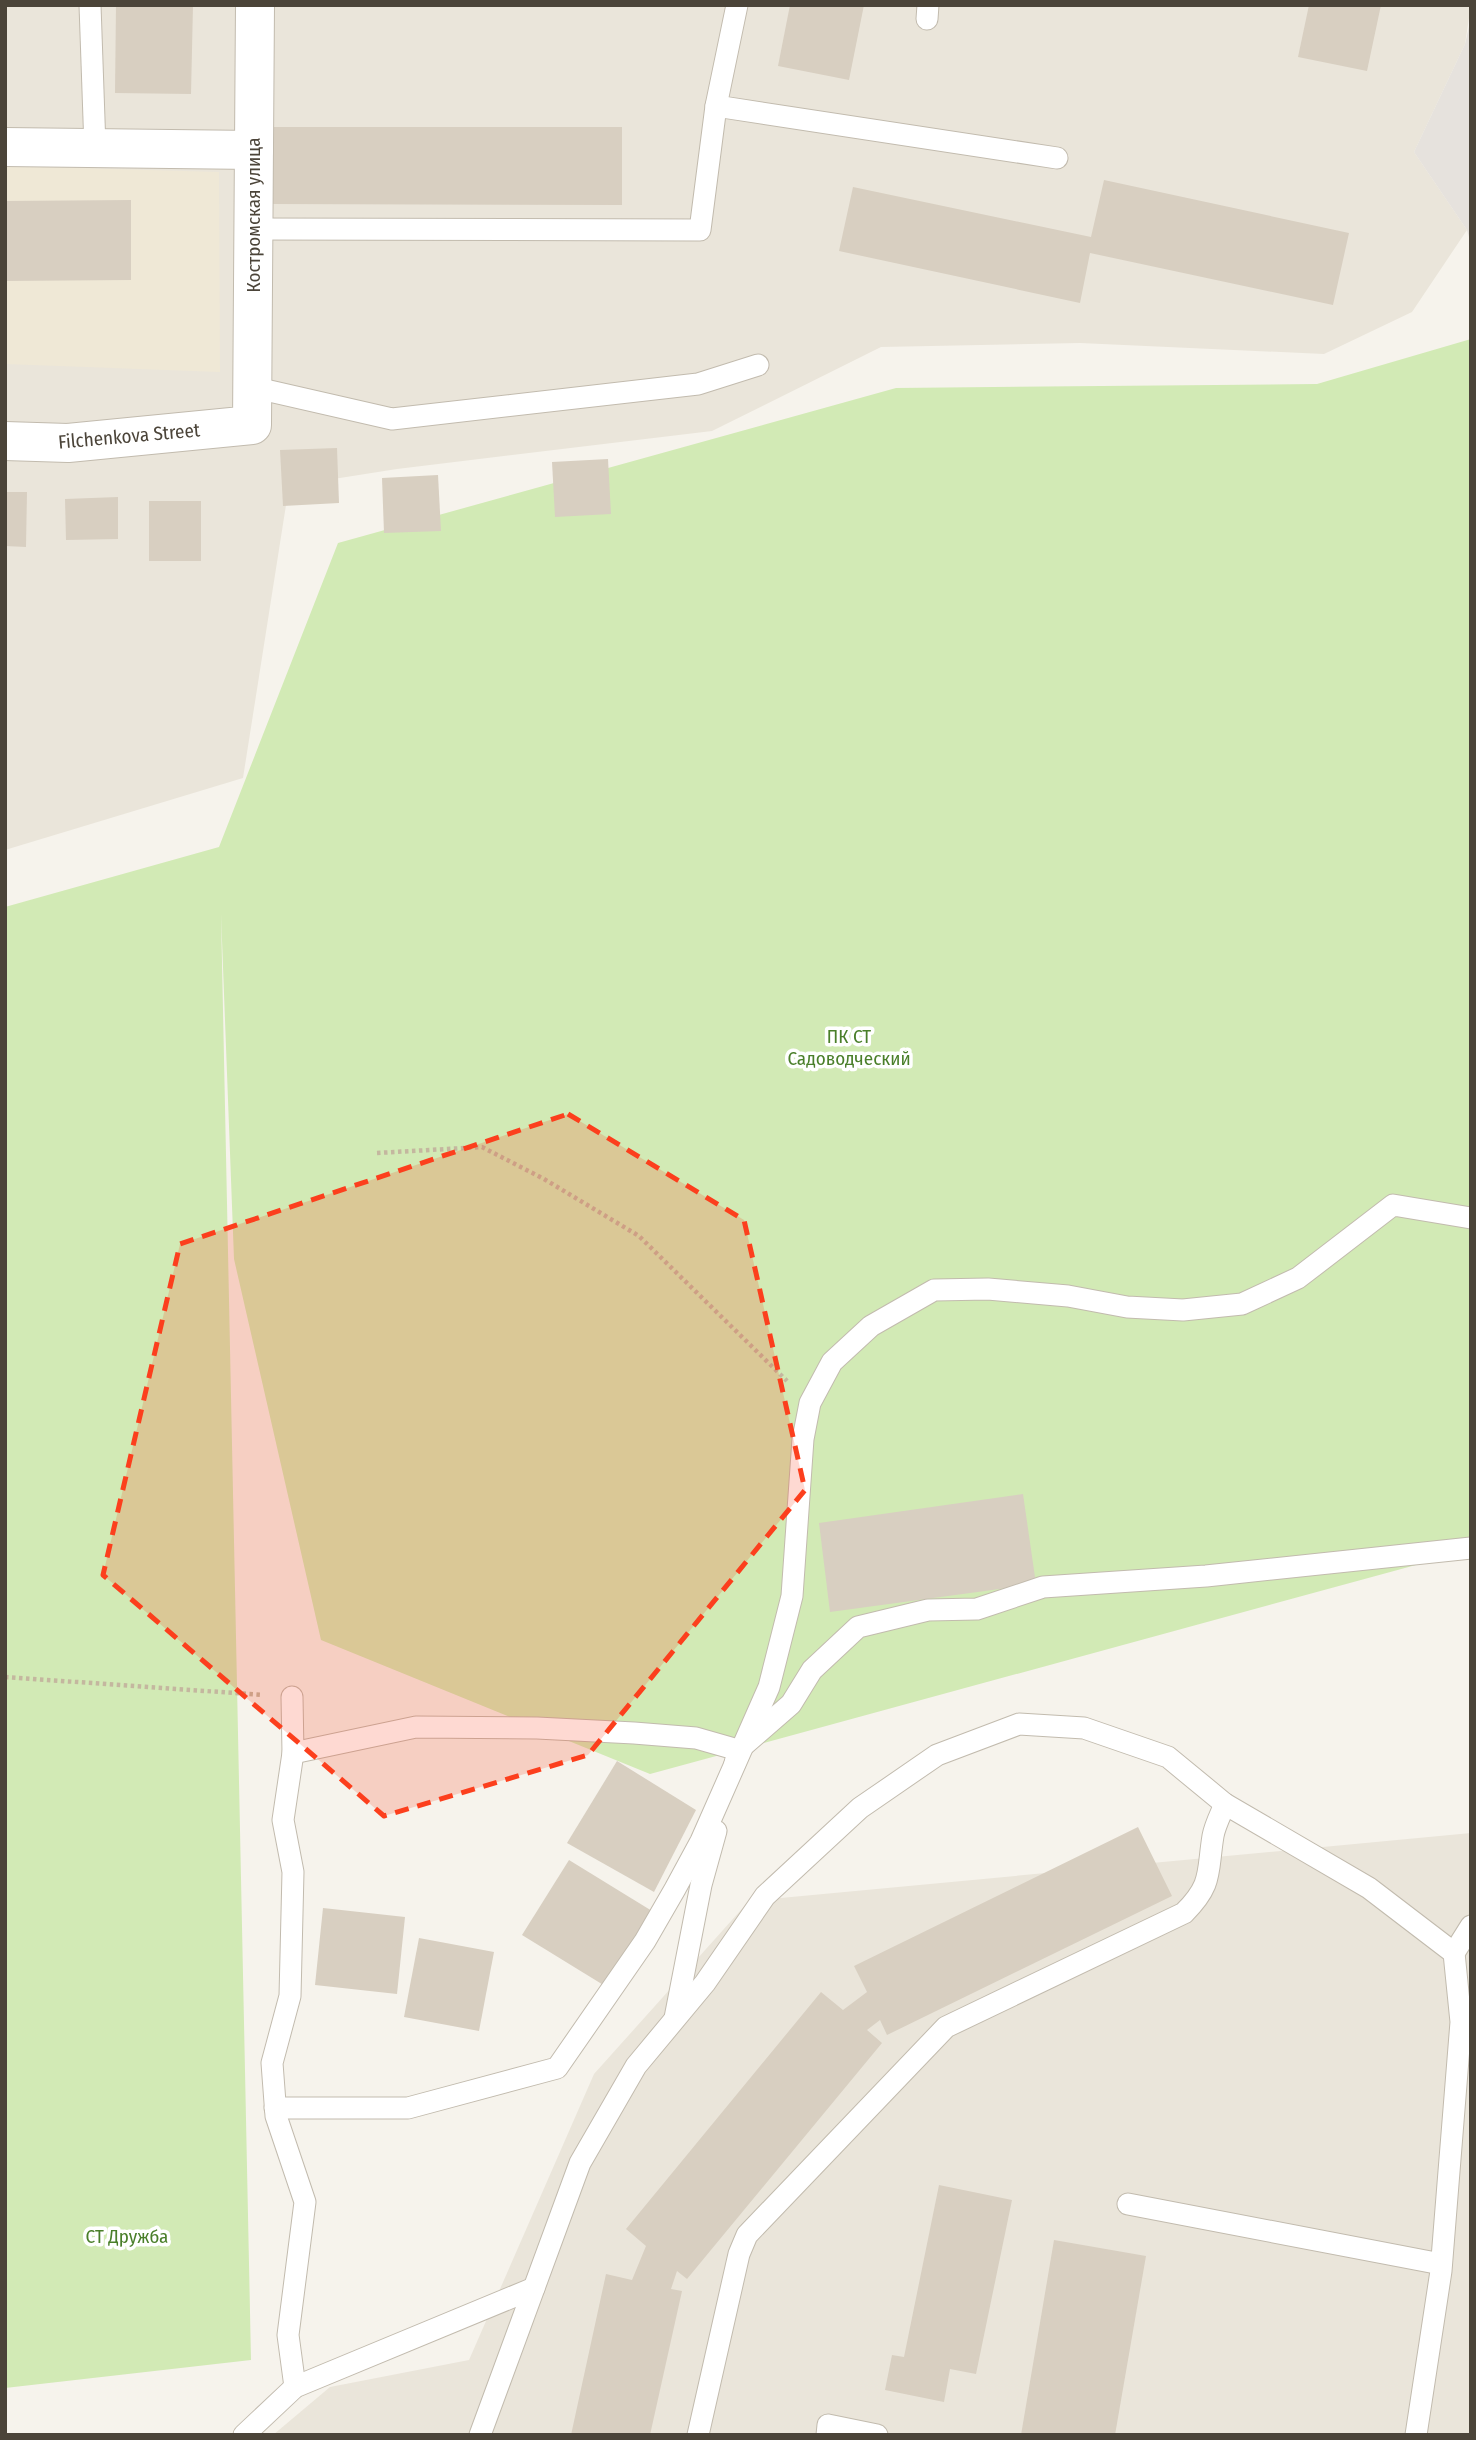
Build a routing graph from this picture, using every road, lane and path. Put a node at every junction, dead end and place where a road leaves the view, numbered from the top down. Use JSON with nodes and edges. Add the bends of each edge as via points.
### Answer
{"nodes":[{"id":1,"x":90,"y":5,"type":"edge"},
{"id":2,"x":255,"y":5,"type":"edge"},
{"id":3,"x":737,"y":5,"type":"edge"},
{"id":4,"x":716,"y":106,"type":"junction"},
{"id":5,"x":5,"y":146,"type":"edge"},
{"id":6,"x":95,"y":148,"type":"junction"},
{"id":7,"x":254,"y":150,"type":"junction"},
{"id":8,"x":1057,"y":158,"type":"dead end"},
{"id":9,"x":253,"y":229,"type":"junction"},
{"id":10,"x":758,"y":365,"type":"dead end"},
{"id":11,"x":252,"y":387,"type":"junction"},
{"id":12,"x":252,"y":425,"type":"joint"},
{"id":13,"x":5,"y":441,"type":"edge"},
{"id":14,"x":377,"y":1153,"type":"dead end"},
{"id":15,"x":1471,"y":1218,"type":"edge"},
{"id":16,"x":810,"y":1404,"type":"junction"},
{"id":17,"x":1471,"y":1548,"type":"edge"},
{"id":18,"x":5,"y":1677,"type":"edge"},
{"id":19,"x":292,"y":1698,"type":"joint"},
{"id":20,"x":738,"y":1750,"type":"junction"},
{"id":21,"x":293,"y":1754,"type":"junction"},
{"id":22,"x":1225,"y":1804,"type":"junction"},
{"id":23,"x":1471,"y":1926,"type":"edge"},
{"id":24,"x":1454,"y":1953,"type":"junction"},
{"id":25,"x":674,"y":2020,"type":"junction"},
{"id":26,"x":275,"y":2108,"type":"junction"},
{"id":27,"x":1128,"y":2204,"type":"dead end"},
{"id":28,"x":1441,"y":2264,"type":"junction"},
{"id":29,"x":534,"y":2288,"type":"junction"},
{"id":30,"x":295,"y":2387,"type":"junction"},
{"id":31,"x":244,"y":2435,"type":"edge"},
{"id":32,"x":480,"y":2435,"type":"edge"},
{"id":33,"x":698,"y":2435,"type":"edge"},
{"id":34,"x":827,"y":2435,"type":"edge"},
{"id":35,"x":877,"y":2435,"type":"edge"},
{"id":36,"x":1416,"y":2435,"type":"edge"}],
"edges":[{"from":1,"to":6,"type":"lane"},
{"from":2,"to":7,"type":"street","name":"Костромская улица"},
{"from":3,"to":4,"type":"lane"},
{"from":4,"to":8,"type":"lane"},
{"from":4,"to":9,"type":"lane","via":[[700,230]]},
{"from":5,"to":6,"type":"street"},
{"from":6,"to":7,"type":"street"},
{"from":7,"to":9,"type":"street","name":"Костромская улица"},
{"from":9,"to":11,"type":"street","name":"Костромская улица"},
{"from":10,"to":11,"type":"lane","via":[[698,384],[392,419]]},
{"from":11,"to":12,"type":"street","name":"Костромская улица"},
{"from":12,"to":13,"type":"street","name":"Filchenkova Street","via":[[68,443]]},
{"from":14,"to":16,"type":"path","via":[[482,1147],[544,1179],[639,1236]]},
{"from":15,"to":16,"type":"lane","via":[[1393,1205],[1298,1278],[1242,1304],[1183,1310],[988,1289],[934,1290],[871,1326],[832,1362]]},
{"from":16,"to":20,"type":"lane","via":[[803,1439],[792,1596],[769,1687]]},
{"from":17,"to":20,"type":"lane","via":[[1206,1576],[1043,1587],[977,1609],[928,1610],[858,1627],[812,1670],[791,1704]]},
{"from":18,"to":19,"type":"path"},
{"from":19,"to":21,"type":"lane"},
{"from":20,"to":21,"type":"lane","via":[[696,1738],[634,1733],[416,1727]]},
{"from":20,"to":25,"type":"lane","via":[[701,1885]]},
{"from":20,"to":26,"type":"lane","via":[[701,1841],[675,1889],[645,1941],[556,2068],[408,2108]]},
{"from":21,"to":26,"type":"lane","via":[[283,1821],[293,1872],[290,1996],[272,2063]]},
{"from":22,"to":24,"type":"lane","via":[[1369,1888]]},
{"from":22,"to":25,"type":"lane","via":[[1168,1757],[1084,1728],[1019,1724],[937,1755],[860,1808],[765,1896]]},
{"from":22,"to":33,"type":"lane","via":[[1213,1834],[1210,1874],[1201,1896],[1184,1913],[946,2027],[747,2235]]},
{"from":23,"to":24,"type":"lane"},
{"from":24,"to":28,"type":"lane","via":[[1461,2022]]},
{"from":25,"to":29,"type":"lane","via":[[636,2066],[580,2163]]},
{"from":26,"to":30,"type":"lane","via":[[305,2202],[288,2335]]},
{"from":27,"to":28,"type":"lane"},
{"from":28,"to":36,"type":"lane"},
{"from":29,"to":30,"type":"lane"},
{"from":29,"to":32,"type":"lane"},
{"from":30,"to":31,"type":"lane"},
{"from":34,"to":35,"type":"lane","via":[[828,2425]]}]}
